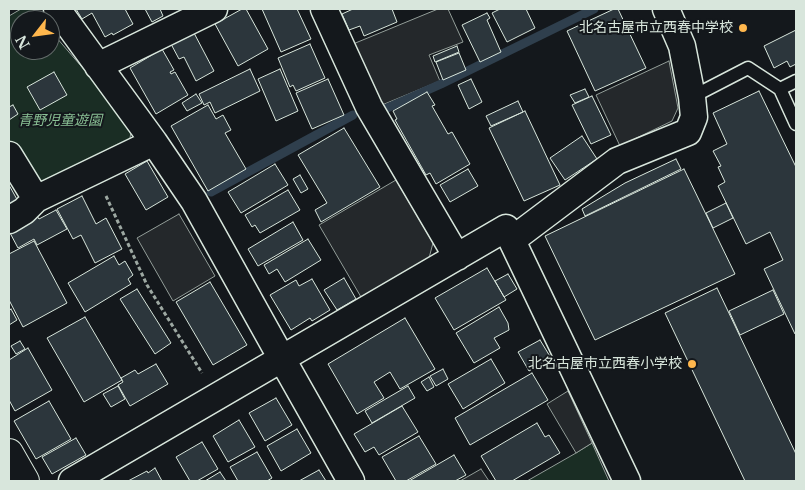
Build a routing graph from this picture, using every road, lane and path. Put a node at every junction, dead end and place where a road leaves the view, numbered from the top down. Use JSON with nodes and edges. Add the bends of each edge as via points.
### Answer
{"nodes":[{"id":1,"x":57,"y":9,"type":"edge"},
{"id":2,"x":214,"y":9,"type":"edge"},
{"id":3,"x":324,"y":9,"type":"edge"},
{"id":4,"x":666,"y":9,"type":"edge"},
{"id":5,"x":98,"y":66,"type":"junction"},
{"id":6,"x":796,"y":81,"type":"edge"},
{"id":7,"x":780,"y":89,"type":"junction"},
{"id":8,"x":692,"y":96,"type":"junction"},
{"id":9,"x":796,"y":124,"type":"edge"},
{"id":10,"x":154,"y":142,"type":"junction"},
{"id":11,"x":9,"y":155,"type":"edge"},
{"id":12,"x":94,"y":171,"type":"junction"},
{"id":13,"x":36,"y":199,"type":"junction"},
{"id":14,"x":9,"y":220,"type":"edge"},
{"id":15,"x":512,"y":240,"type":"junction"},
{"id":16,"x":457,"y":257,"type":"junction"},
{"id":17,"x":282,"y":359,"type":"junction"},
{"id":18,"x":217,"y":396,"type":"junction"},
{"id":19,"x":9,"y":453,"type":"edge"},
{"id":20,"x":25,"y":481,"type":"edge"},
{"id":21,"x":72,"y":481,"type":"edge"},
{"id":22,"x":351,"y":481,"type":"edge"},
{"id":23,"x":627,"y":481,"type":"edge"}],
"edges":[{"from":1,"to":5,"type":"street"},
{"from":2,"to":5,"type":"street"},
{"from":3,"to":16,"type":"street","via":[[369,107]]},
{"from":4,"to":8,"type":"street","via":[[682,46]]},
{"from":5,"to":10,"type":"street"},
{"from":6,"to":7,"type":"lane"},
{"from":7,"to":8,"type":"lane","via":[[748,68]]},
{"from":7,"to":9,"type":"lane"},
{"from":8,"to":15,"type":"street","via":[[694,117],[688,132],[617,162]]},
{"from":10,"to":12,"type":"street"},
{"from":10,"to":17,"type":"street","via":[[194,201]]},
{"from":11,"to":13,"type":"street"},
{"from":12,"to":13,"type":"street"},
{"from":12,"to":18,"type":"path","via":[[147,286]]},
{"from":13,"to":14,"type":"street"},
{"from":15,"to":16,"type":"street","via":[[506,228]]},
{"from":15,"to":23,"type":"street"},
{"from":16,"to":17,"type":"street"},
{"from":17,"to":18,"type":"street"},
{"from":17,"to":22,"type":"street"},
{"from":18,"to":21,"type":"street"},
{"from":19,"to":20,"type":"street"}]}
